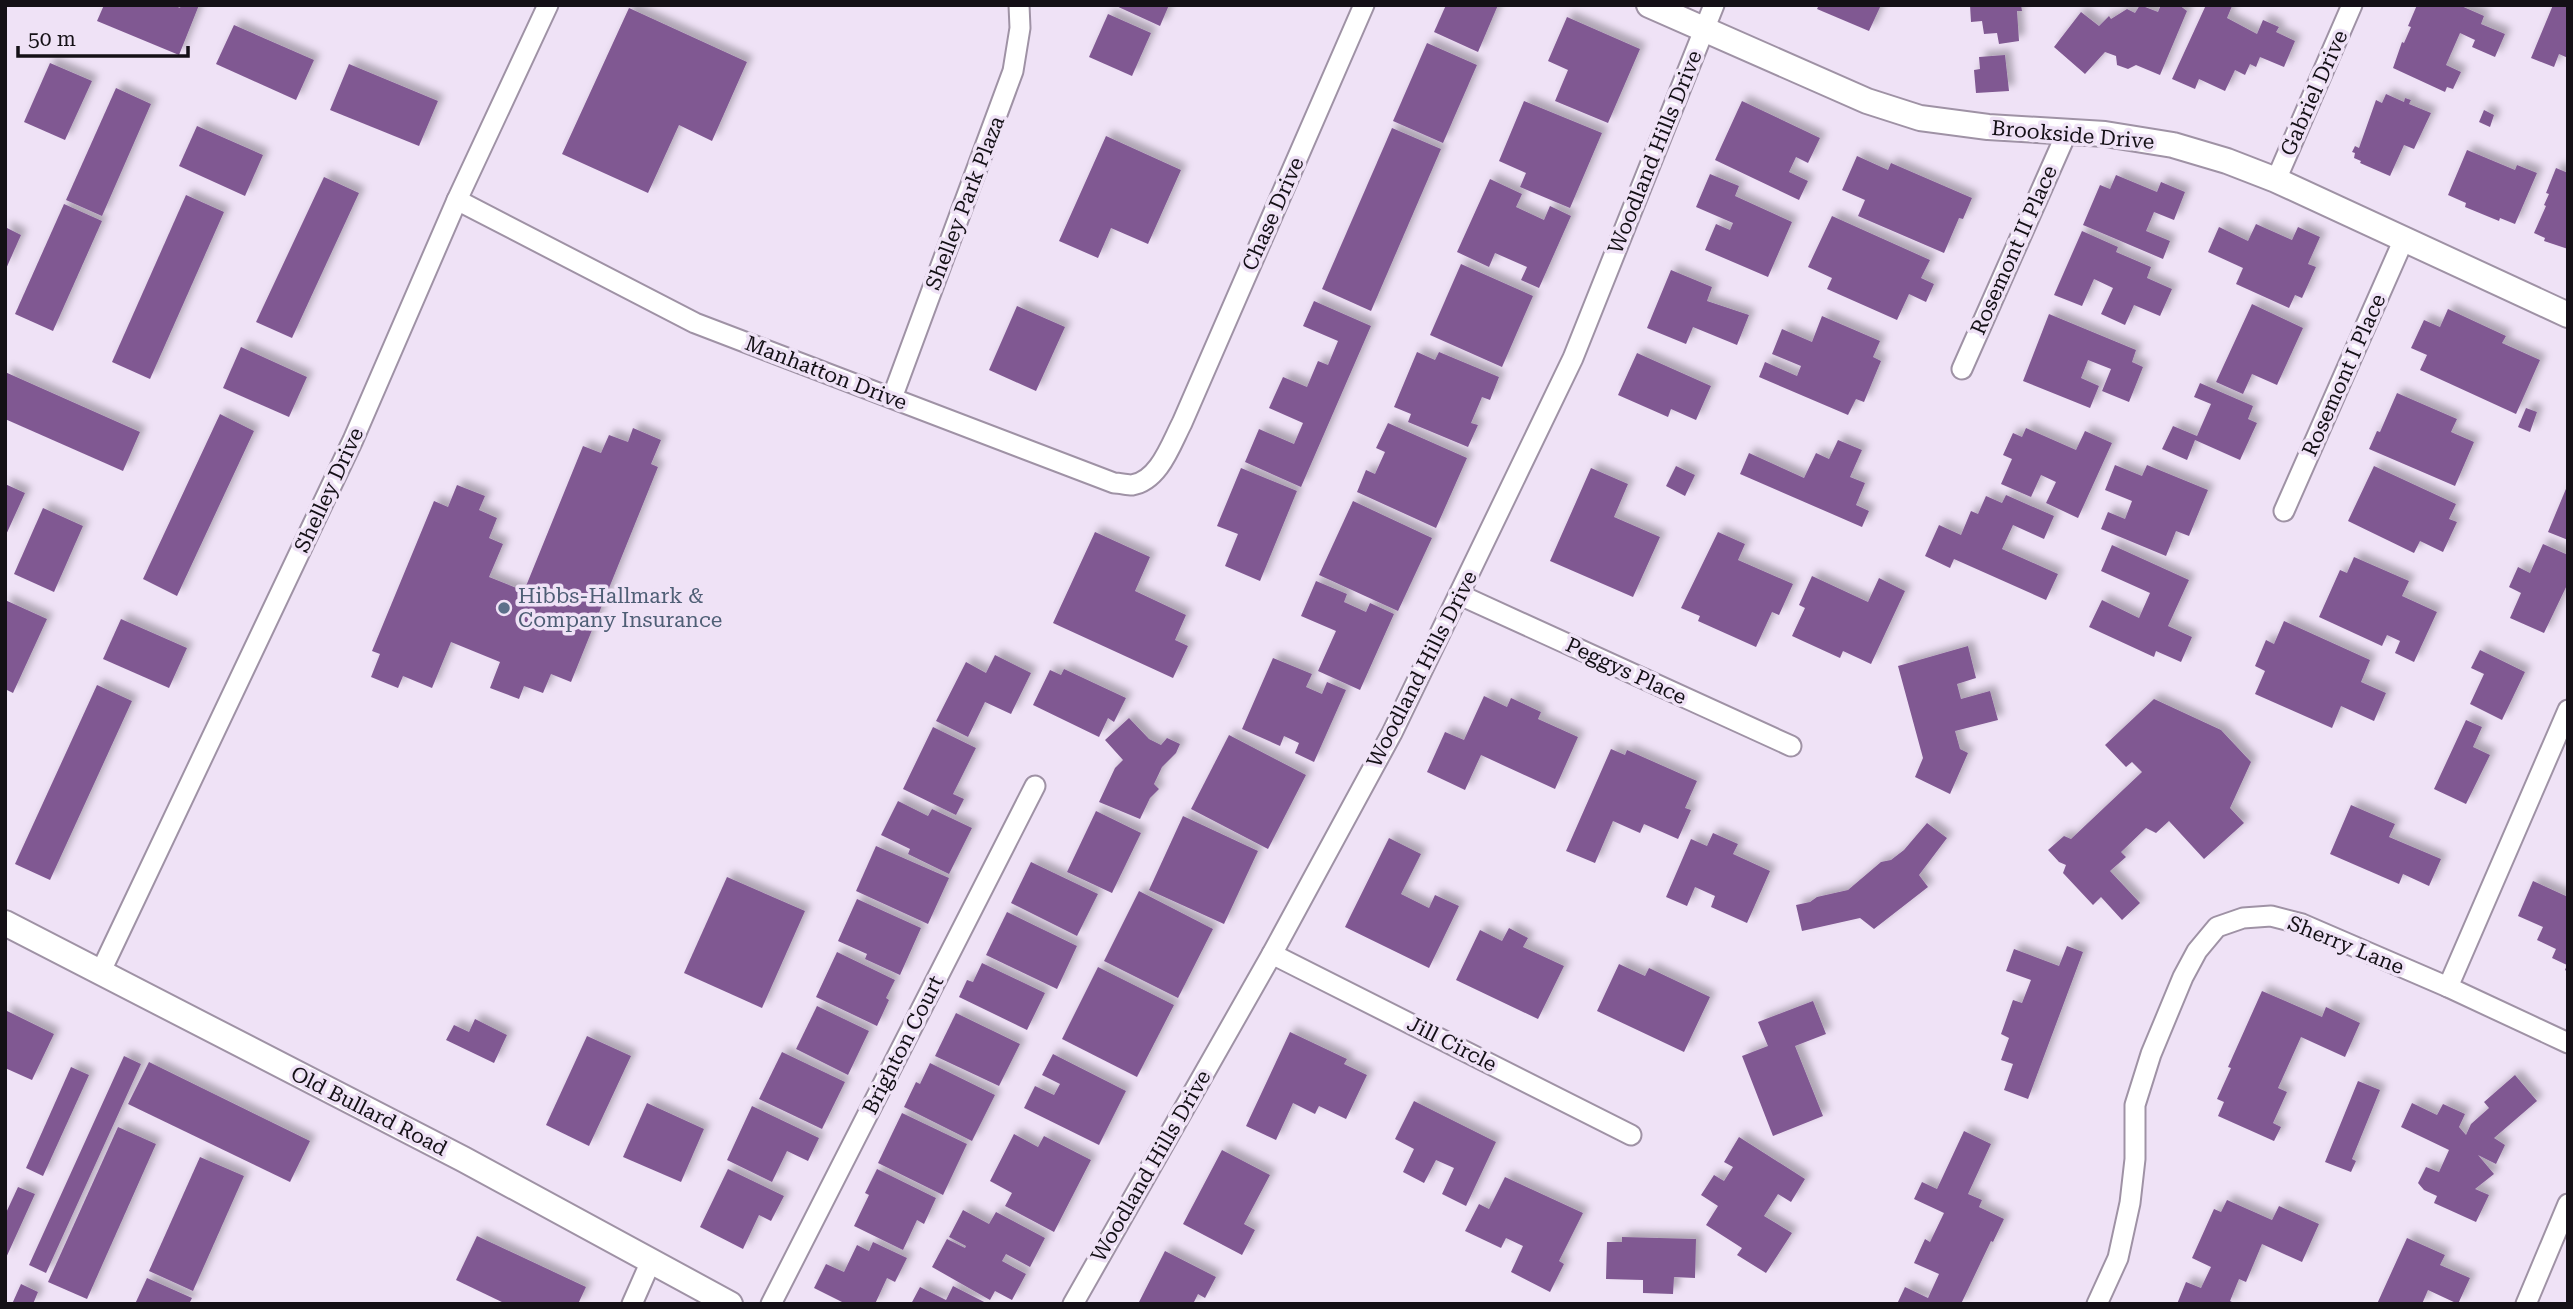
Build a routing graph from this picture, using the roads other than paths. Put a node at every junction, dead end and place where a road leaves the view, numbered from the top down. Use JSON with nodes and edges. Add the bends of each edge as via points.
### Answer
{"nodes":[{"id":1,"x":548,"y":5,"type":"edge"},
{"id":2,"x":1019,"y":5,"type":"edge"},
{"id":3,"x":1364,"y":5,"type":"edge"},
{"id":4,"x":1649,"y":5,"type":"edge"},
{"id":5,"x":1714,"y":5,"type":"edge"},
{"id":6,"x":2352,"y":5,"type":"edge"},
{"id":7,"x":1703,"y":30,"type":"junction"},
{"id":8,"x":2067,"y":132,"type":"junction"},
{"id":9,"x":2276,"y":180,"type":"junction"},
{"id":10,"x":457,"y":200,"type":"junction"},
{"id":11,"x":2404,"y":239,"type":"junction"},
{"id":12,"x":2568,"y":314,"type":"edge"},
{"id":13,"x":1962,"y":369,"type":"dead end"},
{"id":14,"x":891,"y":398,"type":"junction"},
{"id":15,"x":1182,"y":423,"type":"joint"},
{"id":16,"x":2284,"y":511,"type":"dead end"},
{"id":17,"x":1460,"y":595,"type":"junction"},
{"id":18,"x":2568,"y":710,"type":"edge"},
{"id":19,"x":1791,"y":746,"type":"dead end"},
{"id":20,"x":1035,"y":786,"type":"dead end"},
{"id":21,"x":5,"y":923,"type":"edge"},
{"id":22,"x":1272,"y":954,"type":"junction"},
{"id":23,"x":102,"y":971,"type":"junction"},
{"id":24,"x":2448,"y":987,"type":"junction"},
{"id":25,"x":2568,"y":1044,"type":"edge"},
{"id":26,"x":1631,"y":1135,"type":"dead end"},
{"id":27,"x":2568,"y":1204,"type":"edge"},
{"id":28,"x":651,"y":1261,"type":"junction"},
{"id":29,"x":632,"y":1304,"type":"edge"},
{"id":30,"x":730,"y":1304,"type":"edge"},
{"id":31,"x":771,"y":1304,"type":"edge"},
{"id":32,"x":1073,"y":1304,"type":"edge"},
{"id":33,"x":2097,"y":1304,"type":"edge"},
{"id":34,"x":2526,"y":1304,"type":"edge"}],
"edges":[{"from":1,"to":10,"type":"street","name":"Shelley Drive"},
{"from":2,"to":14,"type":"street","name":"Shelley Park Plaza","via":[[1013,71]]},
{"from":3,"to":15,"type":"street","name":"Chase Drive"},
{"from":4,"to":7,"type":"street","name":"Brookside Drive"},
{"from":5,"to":7,"type":"street","name":"Woodland Hills Drive"},
{"from":6,"to":9,"type":"street","name":"Gabriel Drive"},
{"from":7,"to":8,"type":"street","name":"Brookside Drive","via":[[1920,118]]},
{"from":7,"to":17,"type":"street","name":"Woodland Hills Drive","via":[[1573,358]]},
{"from":8,"to":9,"type":"street","name":"Brookside Drive","via":[[2173,145]]},
{"from":8,"to":13,"type":"street","name":"Rosemont II Place"},
{"from":9,"to":11,"type":"street","name":"Brookside Drive"},
{"from":10,"to":14,"type":"street","name":"Manhatton Drive","via":[[695,323]]},
{"from":10,"to":23,"type":"street","name":"Shelley Drive","via":[[353,440]]},
{"from":11,"to":12,"type":"street","name":"Brookside Drive"},
{"from":11,"to":16,"type":"street","name":"Rosemont I Place"},
{"from":14,"to":15,"type":"street","name":"Manhatton Drive","via":[[1114,483],[1132,485],[1159,466]]},
{"from":17,"to":19,"type":"street","name":"Peggys Place"},
{"from":17,"to":22,"type":"street","name":"Woodland Hills Drive","via":[[1392,733]]},
{"from":18,"to":24,"type":"street"},
{"from":20,"to":31,"type":"street","name":"Brighton Court"},
{"from":21,"to":23,"type":"street","name":"Old Bullard Road"},
{"from":22,"to":26,"type":"street","name":"Jill Circle"},
{"from":22,"to":32,"type":"street","name":"Woodland Hills Drive"},
{"from":23,"to":28,"type":"street","name":"Old Bullard Road"},
{"from":24,"to":25,"type":"street","name":"Sherry Lane"},
{"from":24,"to":33,"type":"street","name":"Sherry Lane","via":[[2302,924],[2271,916],[2243,918],[2217,928],[2192,959],[2151,1054],[2135,1105],[2130,1203],[2118,1258]]},
{"from":27,"to":34,"type":"street"},
{"from":28,"to":29,"type":"street"},
{"from":28,"to":30,"type":"street","name":"Old Bullard Road"}]}
